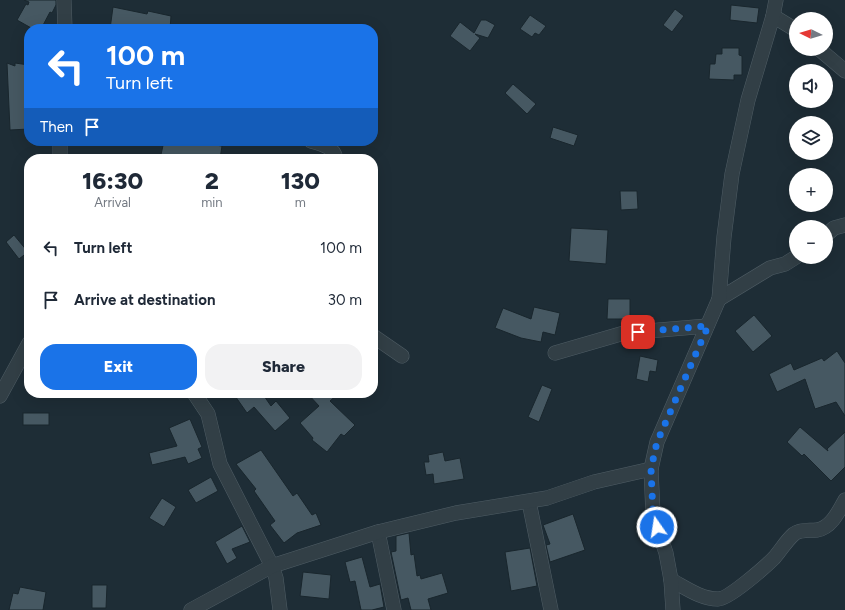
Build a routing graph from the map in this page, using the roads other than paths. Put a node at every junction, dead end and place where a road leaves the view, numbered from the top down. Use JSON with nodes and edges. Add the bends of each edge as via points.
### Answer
{"nodes":[{"id":1,"x":64,"y":0,"type":"edge"},
{"id":2,"x":776,"y":0,"type":"edge"},
{"id":3,"x":774,"y":16,"type":"junction"},
{"id":4,"x":65,"y":24,"type":"edge"},
{"id":5,"x":789,"y":26,"type":"edge"},
{"id":6,"x":827,"y":56,"type":"edge"},
{"id":7,"x":845,"y":71,"type":"edge"},
{"id":8,"x":325,"y":146,"type":"edge"},
{"id":9,"x":335,"y":154,"type":"edge"},
{"id":10,"x":845,"y":225,"type":"edge"},
{"id":11,"x":833,"y":229,"type":"edge"},
{"id":12,"x":789,"y":261,"type":"edge"},
{"id":13,"x":719,"y":299,"type":"junction"},
{"id":14,"x":708,"y":326,"type":"junction"},
{"id":15,"x":378,"y":339,"type":"edge"},
{"id":16,"x":24,"y":352,"type":"edge"},
{"id":17,"x":555,"y":353,"type":"dead end"},
{"id":18,"x":402,"y":356,"type":"dead end"},
{"id":19,"x":0,"y":396,"type":"edge"},
{"id":20,"x":197,"y":398,"type":"edge"},
{"id":21,"x":651,"y":469,"type":"junction"},
{"id":22,"x":845,"y":500,"type":"edge"},
{"id":23,"x":529,"y":502,"type":"junction"},
{"id":24,"x":842,"y":515,"type":"edge"},
{"id":25,"x":378,"y":532,"type":"junction"},
{"id":26,"x":272,"y":566,"type":"junction"},
{"id":27,"x":671,"y":580,"type":"junction"},
{"id":28,"x":191,"y":610,"type":"edge"},
{"id":29,"x":280,"y":610,"type":"edge"},
{"id":30,"x":394,"y":610,"type":"edge"},
{"id":31,"x":551,"y":610,"type":"edge"},
{"id":32,"x":673,"y":610,"type":"edge"}],
"edges":[{"from":1,"to":4,"type":"street"},
{"from":2,"to":3,"type":"street"},
{"from":3,"to":5,"type":"street"},
{"from":3,"to":13,"type":"street","via":[[748,100],[732,174]]},
{"from":6,"to":7,"type":"street"},
{"from":8,"to":9,"type":"street"},
{"from":10,"to":11,"type":"street"},
{"from":12,"to":13,"type":"street","via":[[770,268]]},
{"from":13,"to":14,"type":"street"},
{"from":14,"to":17,"type":"street","via":[[624,333]]},
{"from":14,"to":21,"type":"street","via":[[657,442]]},
{"from":15,"to":18,"type":"street"},
{"from":16,"to":19,"type":"street"},
{"from":20,"to":26,"type":"street","via":[[208,414],[220,464]]},
{"from":21,"to":23,"type":"street","via":[[594,482]]},
{"from":21,"to":27,"type":"street","via":[[653,514],[666,553]]},
{"from":22,"to":24,"type":"street"},
{"from":23,"to":25,"type":"street","via":[[456,513]]},
{"from":23,"to":31,"type":"street"},
{"from":24,"to":27,"type":"street","via":[[826,528],[795,533],[775,557],[737,590],[720,599],[698,595]]},
{"from":25,"to":26,"type":"street"},
{"from":25,"to":30,"type":"street"},
{"from":26,"to":28,"type":"street"},
{"from":26,"to":29,"type":"street"},
{"from":27,"to":32,"type":"street"}]}
